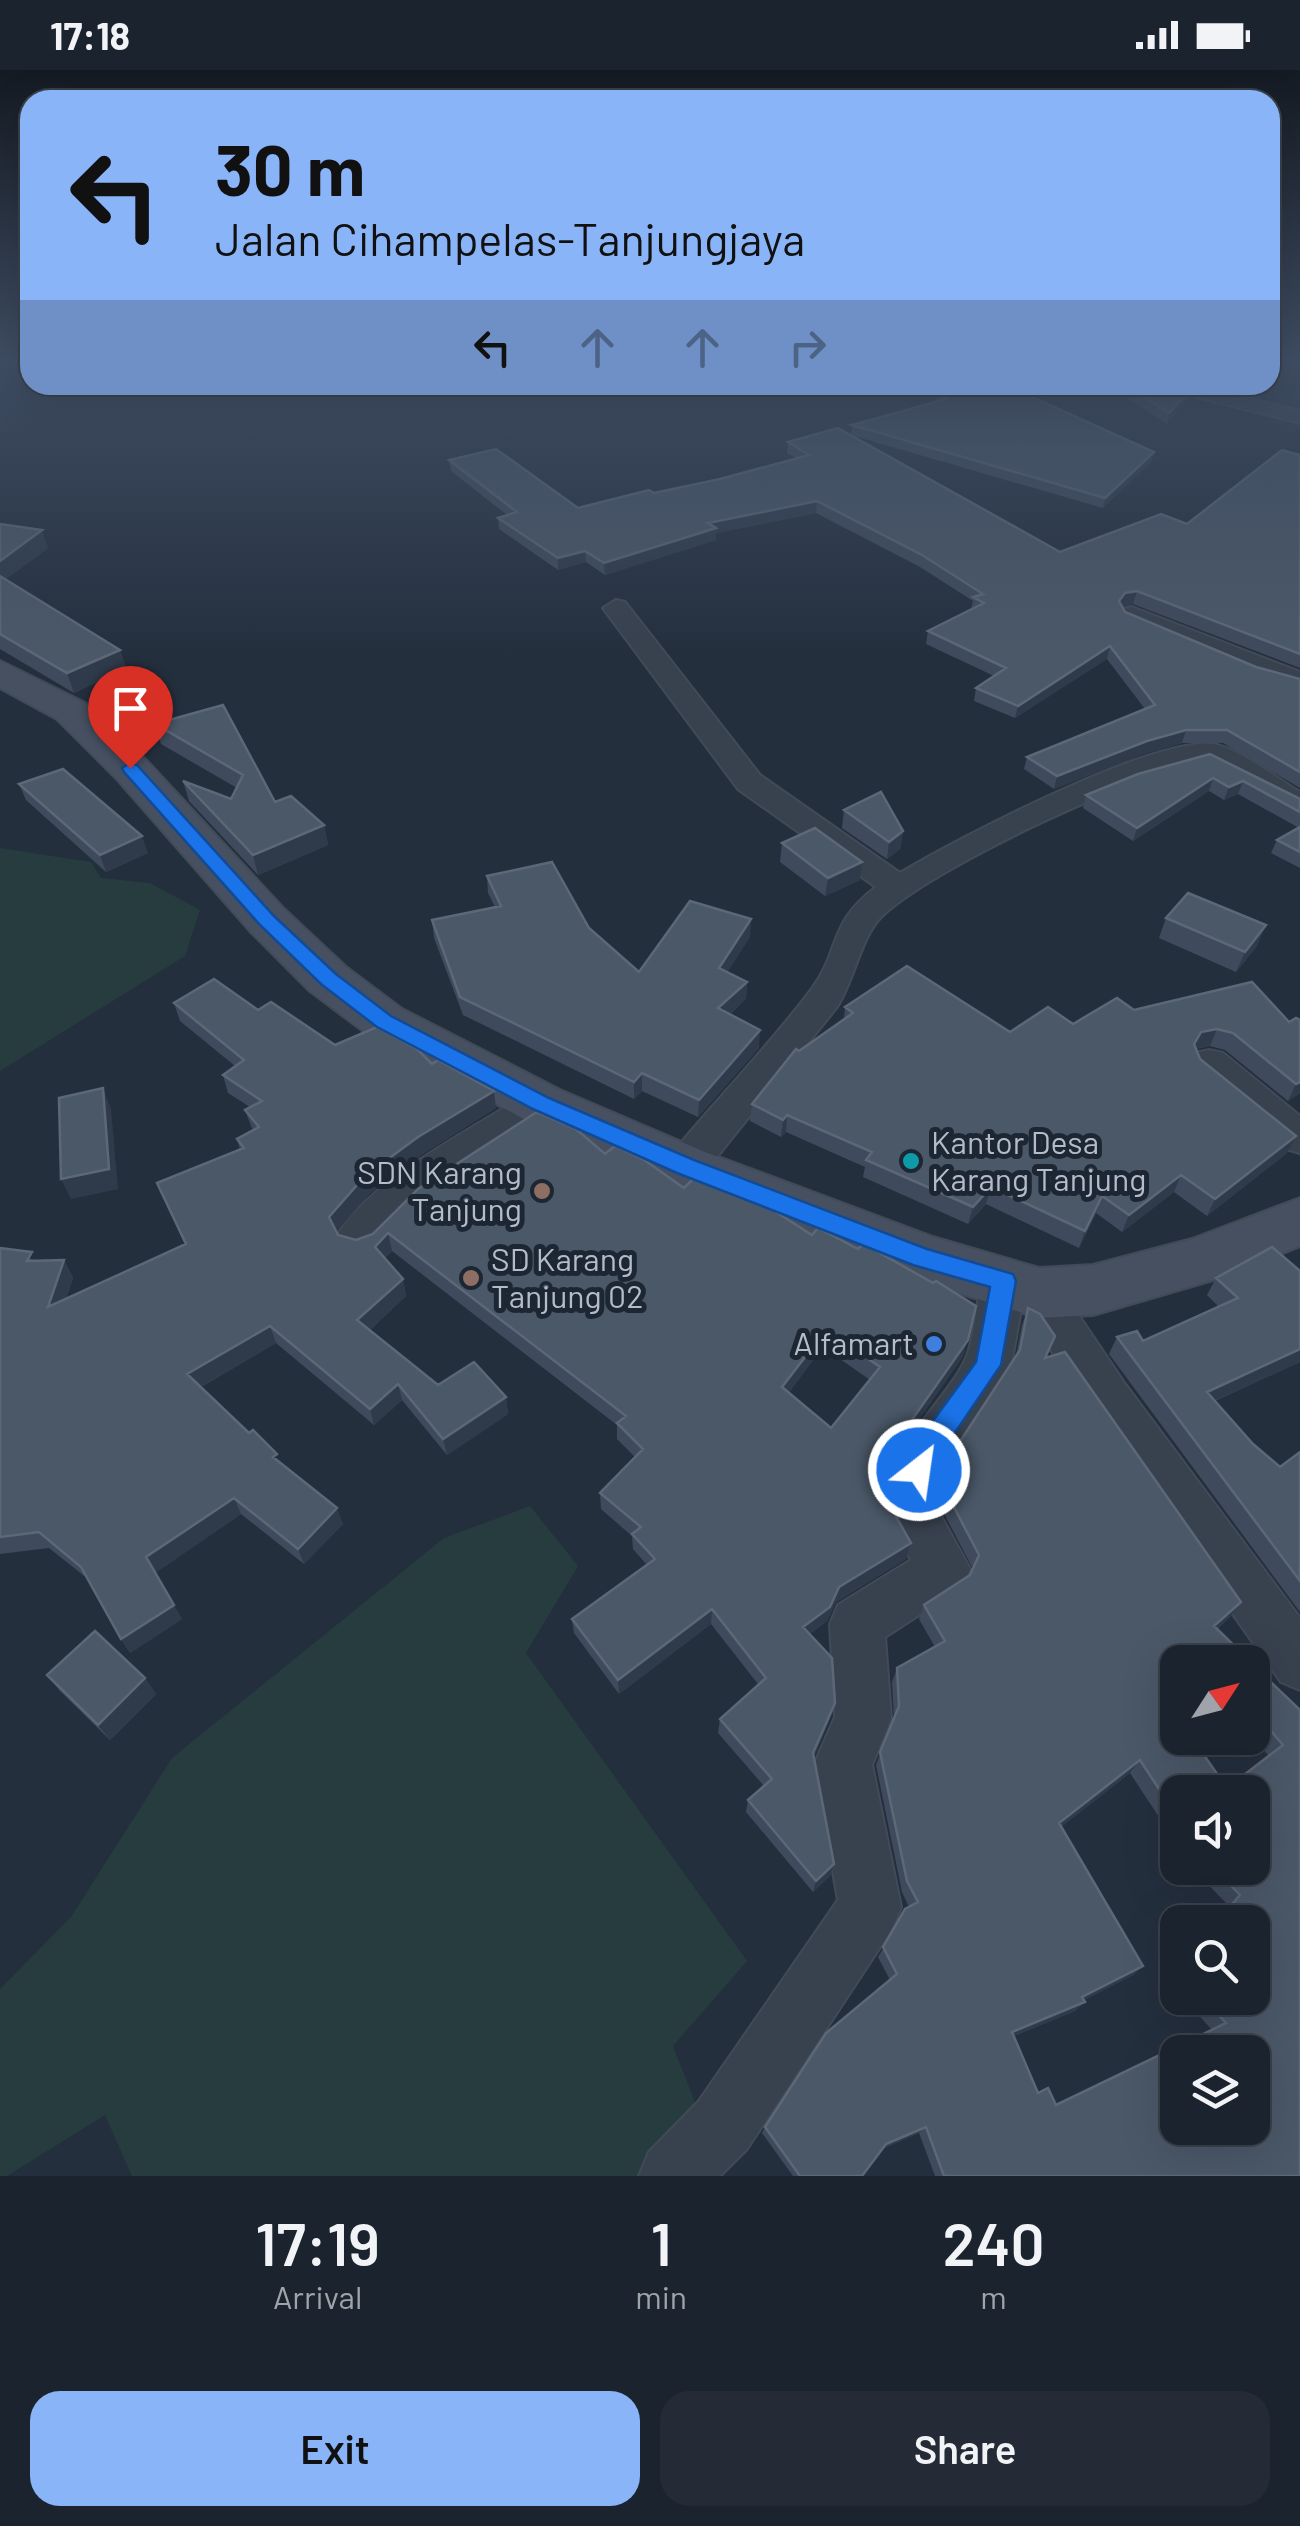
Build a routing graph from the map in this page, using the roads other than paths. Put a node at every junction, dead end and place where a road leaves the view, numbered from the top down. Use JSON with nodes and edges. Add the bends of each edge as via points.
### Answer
{"nodes":[{"id":1,"x":616,"y":608,"type":"dead end"},
{"id":2,"x":1132,"y":615,"type":"edge"},
{"id":3,"x":0,"y":672,"type":"edge"},
{"id":4,"x":1300,"y":681,"type":"edge"},
{"id":5,"x":1300,"y":804,"type":"edge"},
{"id":6,"x":898,"y":886,"type":"junction"},
{"id":7,"x":1209,"y":1063,"type":"edge"},
{"id":8,"x":541,"y":1104,"type":"junction"},
{"id":9,"x":1300,"y":1138,"type":"edge"},
{"id":10,"x":685,"y":1166,"type":"junction"},
{"id":11,"x":1300,"y":1221,"type":"edge"},
{"id":12,"x":359,"y":1237,"type":"edge"},
{"id":13,"x":1022,"y":1287,"type":"junction"},
{"id":14,"x":1300,"y":1662,"type":"edge"},
{"id":15,"x":673,"y":2176,"type":"edge"}],
"edges":[{"from":1,"to":6,"type":"street","via":[[749,782]]},
{"from":2,"to":4,"type":"street"},
{"from":3,"to":8,"type":"main road","via":[[72,711],[328,979],[384,1022]]},
{"from":5,"to":6,"type":"street","via":[[1198,751],[957,852]]},
{"from":6,"to":10,"type":"street","via":[[868,910],[852,932],[833,985]]},
{"from":7,"to":9,"type":"street"},
{"from":8,"to":10,"type":"main road"},
{"from":8,"to":12,"type":"street","via":[[404,1193]]},
{"from":10,"to":13,"type":"main road","via":[[922,1258]]},
{"from":11,"to":13,"type":"main road","via":[[1202,1260],[1093,1290]]},
{"from":13,"to":14,"type":"street"},
{"from":13,"to":15,"type":"street","via":[[988,1365],[928,1448],[910,1492],[912,1511],[944,1569],[857,1624],[863,1718],[843,1765],[870,1906],[723,2124]]}]}
